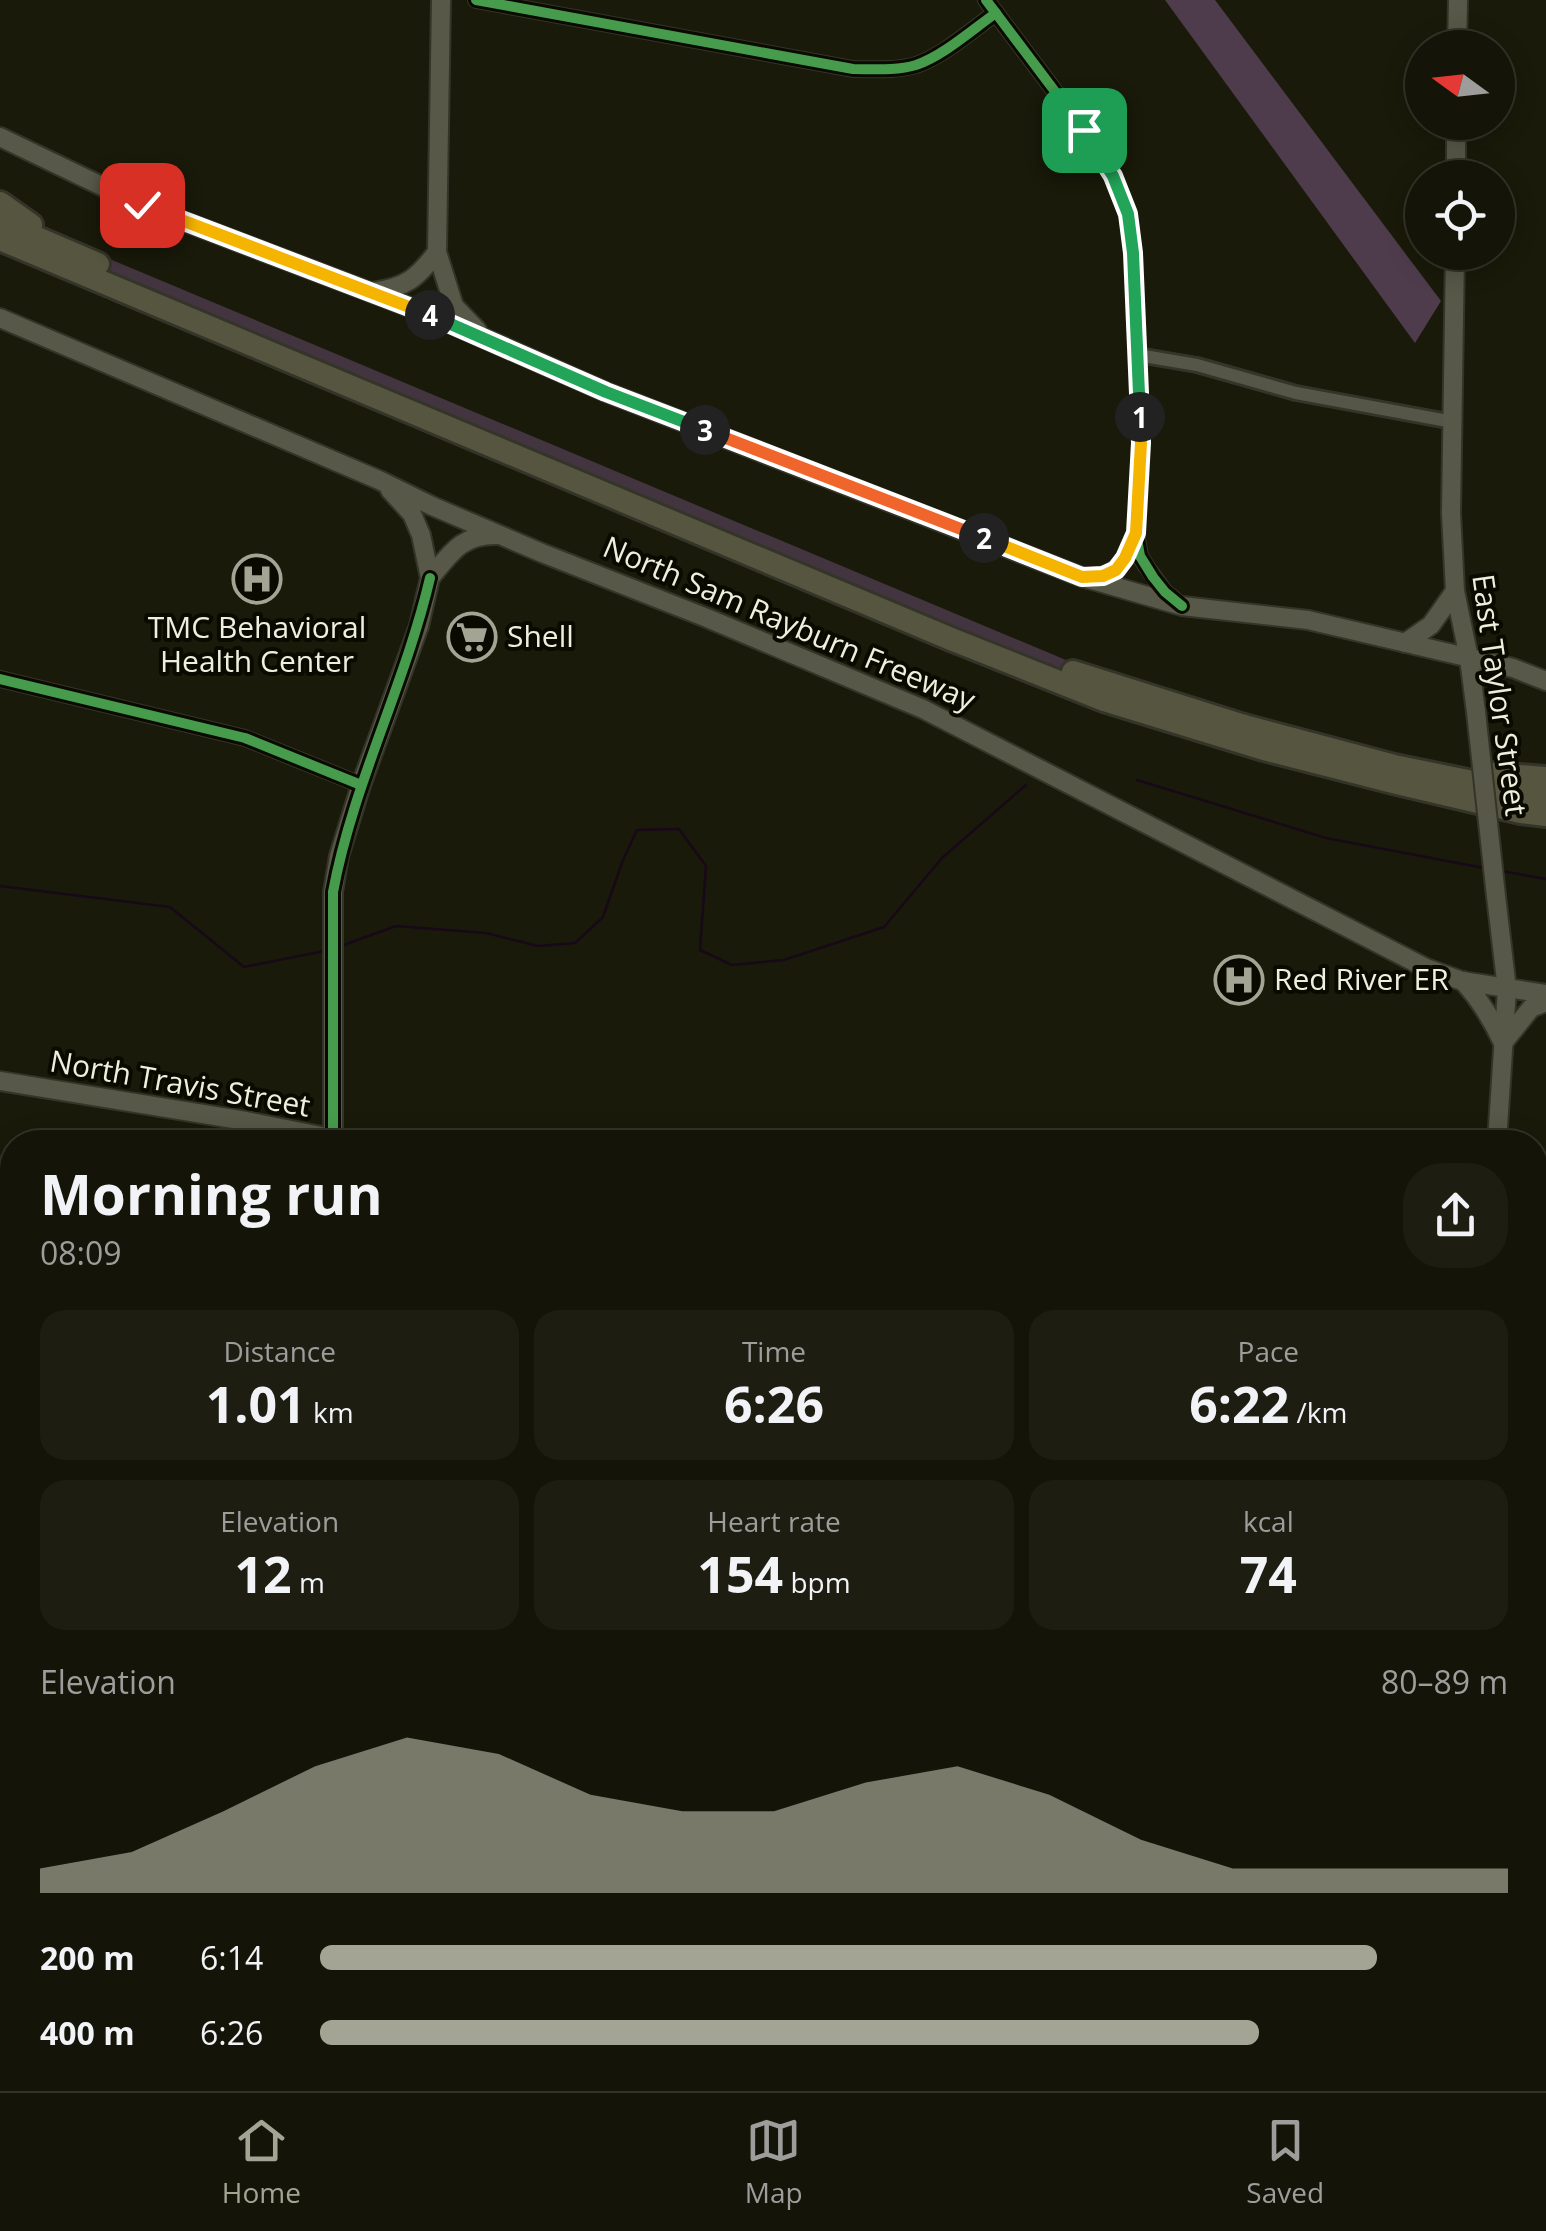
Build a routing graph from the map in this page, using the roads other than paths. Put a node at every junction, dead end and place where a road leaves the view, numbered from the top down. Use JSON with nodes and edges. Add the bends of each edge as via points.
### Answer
{"nodes":[{"id":1,"x":441,"y":0,"type":"edge"},
{"id":2,"x":476,"y":0,"type":"edge"},
{"id":3,"x":986,"y":0,"type":"edge"},
{"id":4,"x":1458,"y":0,"type":"edge"},
{"id":5,"x":996,"y":13,"type":"junction"},
{"id":6,"x":1457,"y":30,"type":"edge"},
{"id":7,"x":0,"y":137,"type":"edge"},
{"id":8,"x":0,"y":203,"type":"edge"},
{"id":9,"x":0,"y":222,"type":"edge"},
{"id":10,"x":0,"y":239,"type":"edge"},
{"id":11,"x":63,"y":248,"type":"junction"},
{"id":12,"x":437,"y":252,"type":"junction"},
{"id":13,"x":1455,"y":270,"type":"edge"},
{"id":14,"x":369,"y":293,"type":"junction"},
{"id":15,"x":0,"y":318,"type":"edge"},
{"id":16,"x":484,"y":338,"type":"junction"},
{"id":17,"x":1138,"y":354,"type":"junction"},
{"id":18,"x":1453,"y":422,"type":"junction"},
{"id":19,"x":379,"y":480,"type":"junction"},
{"id":20,"x":1136,"y":533,"type":"junction"},
{"id":21,"x":500,"y":535,"type":"junction"},
{"id":22,"x":1082,"y":577,"type":"junction"},
{"id":23,"x":430,"y":578,"type":"junction"},
{"id":24,"x":1455,"y":590,"type":"junction"},
{"id":25,"x":1182,"y":606,"type":"junction"},
{"id":26,"x":1405,"y":643,"type":"junction"},
{"id":27,"x":1470,"y":658,"type":"junction"},
{"id":28,"x":0,"y":679,"type":"edge"},
{"id":29,"x":1546,"y":681,"type":"edge"},
{"id":30,"x":1394,"y":766,"type":"junction"},
{"id":31,"x":1546,"y":778,"type":"edge"},
{"id":32,"x":361,"y":785,"type":"junction"},
{"id":33,"x":1546,"y":797,"type":"edge"},
{"id":34,"x":1546,"y":815,"type":"edge"},
{"id":35,"x":1462,"y":981,"type":"junction"},
{"id":36,"x":1506,"y":989,"type":"junction"},
{"id":37,"x":1546,"y":994,"type":"edge"},
{"id":38,"x":1546,"y":1002,"type":"edge"},
{"id":39,"x":1503,"y":1044,"type":"junction"},
{"id":40,"x":0,"y":1080,"type":"edge"},
{"id":41,"x":246,"y":1121,"type":"junction"},
{"id":42,"x":243,"y":1130,"type":"edge"},
{"id":43,"x":288,"y":1130,"type":"edge"},
{"id":44,"x":339,"y":1130,"type":"edge"},
{"id":45,"x":1498,"y":1130,"type":"edge"}],
"edges":[{"from":1,"to":12,"type":"main road"},
{"from":2,"to":5,"type":"street","via":[[853,70],[918,64]]},
{"from":3,"to":5,"type":"street"},
{"from":4,"to":6,"type":"main road"},
{"from":5,"to":17,"type":"street","via":[[1113,176],[1128,214]]},
{"from":7,"to":14,"type":"main road","via":[[142,205]]},
{"from":8,"to":11,"type":"highway"},
{"from":9,"to":11,"type":"highway","name":"North Sam Rayburn Freeway"},
{"from":10,"to":34,"type":"highway","name":"North Sam Rayburn Freeway","via":[[1104,700],[1264,750]]},
{"from":11,"to":30,"type":"highway","name":"North Sam Rayburn Freeway","via":[[980,638],[1192,710]]},
{"from":12,"to":14,"type":"main road","via":[[412,281]]},
{"from":12,"to":16,"type":"main road","via":[[454,306]]},
{"from":13,"to":18,"type":"main road","name":"East Taylor Street"},
{"from":14,"to":16,"type":"main road"},
{"from":15,"to":19,"type":"main road","name":"North Sam Rayburn Freeway"},
{"from":16,"to":22,"type":"main road"},
{"from":17,"to":18,"type":"street"},
{"from":17,"to":20,"type":"street"},
{"from":18,"to":24,"type":"main road","name":"East Taylor Street"},
{"from":19,"to":21,"type":"main road","name":"North Sam Rayburn Freeway"},
{"from":19,"to":23,"type":"main road","via":[[412,514]]},
{"from":20,"to":22,"type":"street","via":[[1116,570]]},
{"from":20,"to":25,"type":"street","via":[[1152,578]]},
{"from":21,"to":23,"type":"main road","via":[[478,534],[461,544]]},
{"from":21,"to":35,"type":"main road","name":"North Sam Rayburn Freeway","via":[[922,709]]},
{"from":22,"to":25,"type":"main road"},
{"from":23,"to":32,"type":"main road"},
{"from":24,"to":26,"type":"main road","via":[[1431,625]]},
{"from":24,"to":27,"type":"main road","name":"East Taylor Street"},
{"from":25,"to":26,"type":"main road","via":[[1308,620]]},
{"from":26,"to":27,"type":"main road"},
{"from":27,"to":29,"type":"main road"},
{"from":27,"to":36,"type":"main road","name":"East Taylor Street","bridge":true},
{"from":28,"to":32,"type":"street","via":[[245,738]]},
{"from":30,"to":31,"type":"highway"},
{"from":30,"to":33,"type":"highway","name":"North Sam Rayburn Freeway"},
{"from":32,"to":44,"type":"main road","via":[[332,892]]},
{"from":35,"to":36,"type":"main road","name":"North Sam Rayburn Freeway"},
{"from":35,"to":39,"type":"main road","via":[[1480,999]]},
{"from":36,"to":37,"type":"main road","name":"North Sam Rayburn Freeway"},
{"from":36,"to":39,"type":"main road","name":"East Taylor Street"},
{"from":38,"to":39,"type":"main road","via":[[1531,1008]]},
{"from":39,"to":45,"type":"main road","name":"East Taylor Street"},
{"from":40,"to":41,"type":"main road","name":"North Travis Street"},
{"from":41,"to":42,"type":"street"},
{"from":41,"to":43,"type":"main road","name":"North Travis Street"}]}
